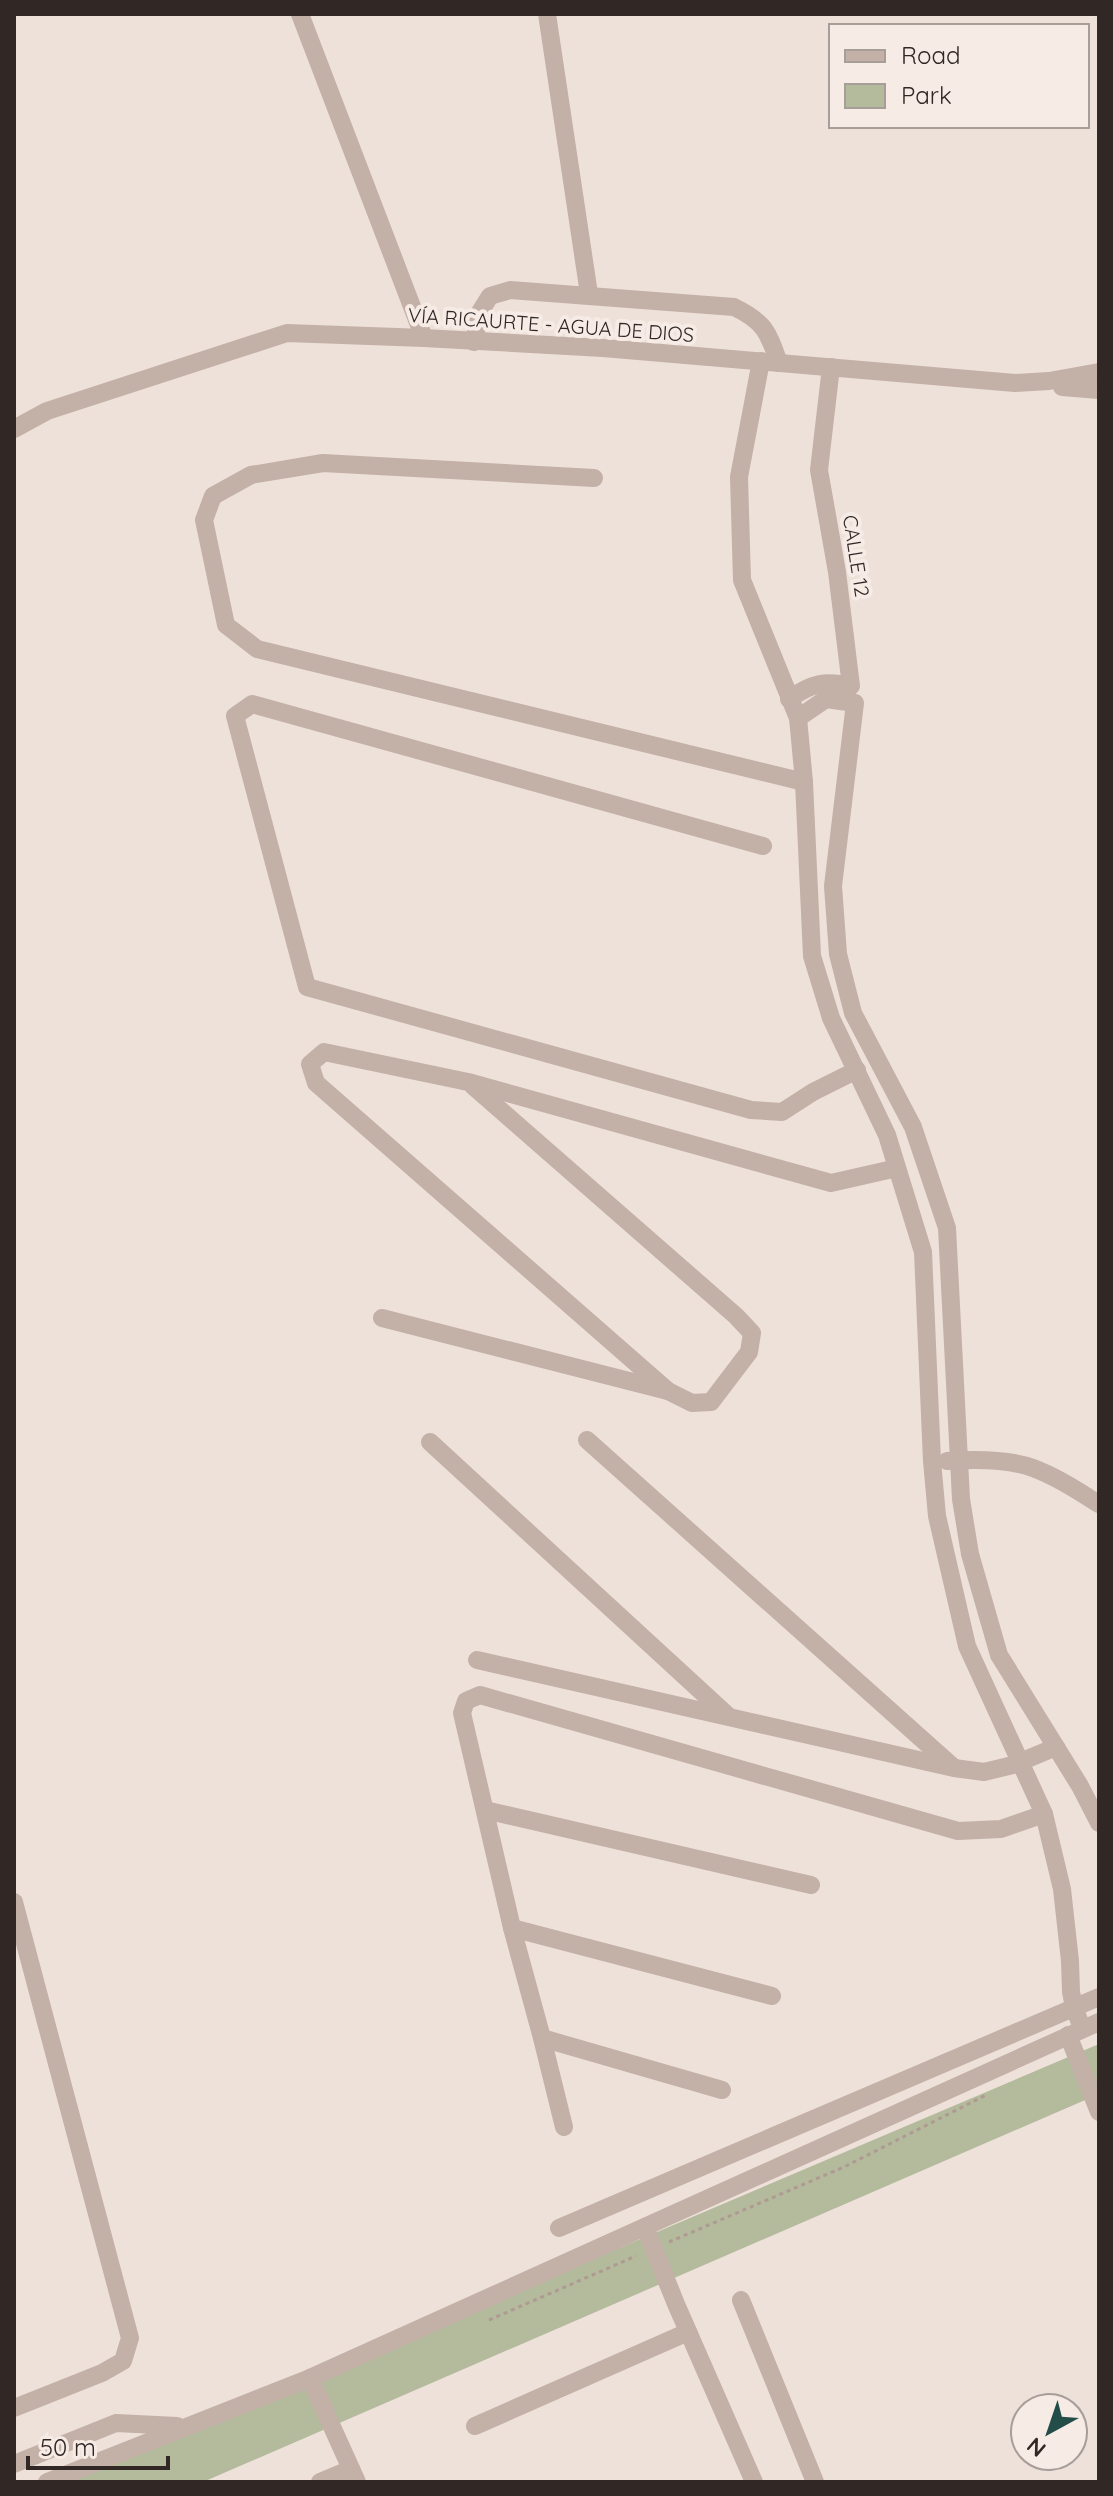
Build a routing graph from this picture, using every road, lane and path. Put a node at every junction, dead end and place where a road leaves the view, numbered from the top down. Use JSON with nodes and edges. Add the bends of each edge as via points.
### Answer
{"nodes":[{"id":1,"x":300,"y":14,"type":"edge"},
{"id":2,"x":547,"y":14,"type":"edge"},
{"id":3,"x":589,"y":294,"type":"junction"},
{"id":4,"x":424,"y":338,"type":"junction"},
{"id":5,"x":474,"y":342,"type":"junction"},
{"id":6,"x":770,"y":362,"type":"junction"},
{"id":7,"x":831,"y":367,"type":"junction"},
{"id":8,"x":1099,"y":372,"type":"edge"},
{"id":9,"x":1015,"y":383,"type":"junction"},
{"id":10,"x":1099,"y":390,"type":"edge"},
{"id":11,"x":14,"y":429,"type":"edge"},
{"id":12,"x":594,"y":478,"type":"dead end"},
{"id":13,"x":789,"y":699,"type":"junction"},
{"id":14,"x":798,"y":718,"type":"junction"},
{"id":15,"x":804,"y":782,"type":"junction"},
{"id":16,"x":763,"y":846,"type":"dead end"},
{"id":17,"x":853,"y":1013,"type":"junction"},
{"id":18,"x":831,"y":1018,"type":"junction"},
{"id":19,"x":857,"y":1070,"type":"junction"},
{"id":20,"x":468,"y":1082,"type":"junction"},
{"id":21,"x":913,"y":1127,"type":"junction"},
{"id":22,"x":887,"y":1135,"type":"junction"},
{"id":23,"x":897,"y":1168,"type":"junction"},
{"id":24,"x":382,"y":1318,"type":"dead end"},
{"id":25,"x":668,"y":1391,"type":"junction"},
{"id":26,"x":587,"y":1440,"type":"dead end"},
{"id":27,"x":430,"y":1442,"type":"dead end"},
{"id":28,"x":959,"y":1460,"type":"junction"},
{"id":29,"x":932,"y":1461,"type":"junction"},
{"id":30,"x":1099,"y":1504,"type":"edge"},
{"id":31,"x":477,"y":1660,"type":"dead end"},
{"id":32,"x":730,"y":1717,"type":"junction"},
{"id":33,"x":1056,"y":1747,"type":"junction"},
{"id":34,"x":1020,"y":1762,"type":"junction"},
{"id":35,"x":954,"y":1768,"type":"junction"},
{"id":36,"x":485,"y":1810,"type":"junction"},
{"id":37,"x":1044,"y":1814,"type":"junction"},
{"id":38,"x":1099,"y":1823,"type":"edge"},
{"id":39,"x":811,"y":1885,"type":"dead end"},
{"id":40,"x":14,"y":1902,"type":"edge"},
{"id":41,"x":512,"y":1928,"type":"junction"},
{"id":42,"x":772,"y":1996,"type":"dead end"},
{"id":43,"x":1099,"y":1997,"type":"edge"},
{"id":44,"x":1074,"y":2007,"type":"junction"},
{"id":45,"x":1083,"y":2028,"type":"edge"},
{"id":46,"x":542,"y":2038,"type":"junction"},
{"id":47,"x":722,"y":2090,"type":"dead end"},
{"id":48,"x":993,"y":2092,"type":"dead end"},
{"id":49,"x":1099,"y":2112,"type":"edge"},
{"id":50,"x":564,"y":2127,"type":"dead end"},
{"id":51,"x":614,"y":2203,"type":"junction"},
{"id":52,"x":645,"y":2227,"type":"junction"},
{"id":53,"x":559,"y":2228,"type":"dead end"},
{"id":54,"x":627,"y":2235,"type":"junction"},
{"id":55,"x":654,"y":2248,"type":"junction"},
{"id":56,"x":741,"y":2300,"type":"dead end"},
{"id":57,"x":486,"y":2321,"type":"dead end"},
{"id":58,"x":688,"y":2332,"type":"junction"},
{"id":59,"x":310,"y":2378,"type":"junction"},
{"id":60,"x":14,"y":2408,"type":"edge"},
{"id":61,"x":184,"y":2426,"type":"junction"},
{"id":62,"x":475,"y":2426,"type":"dead end"},
{"id":63,"x":14,"y":2464,"type":"edge"},
{"id":64,"x":354,"y":2475,"type":"edge"},
{"id":65,"x":47,"y":2482,"type":"edge"},
{"id":66,"x":320,"y":2482,"type":"edge"},
{"id":67,"x":754,"y":2482,"type":"edge"},
{"id":68,"x":815,"y":2482,"type":"edge"}],
"edges":[{"from":1,"to":4,"type":"street"},
{"from":2,"to":3,"type":"street"},
{"from":3,"to":5,"type":"street","via":[[510,290],[490,296],[480,312]]},
{"from":3,"to":6,"type":"street","via":[[734,307],[755,317],[770,337]]},
{"from":4,"to":5,"type":"street","name":"VÍA RICAURTE - AGUA DE DIOS"},
{"from":4,"to":11,"type":"street","name":"VÍA RICAURTE - AGUA DE DIOS","via":[[287,333],[47,411]]},
{"from":5,"to":6,"type":"street","name":"VÍA RICAURTE - AGUA DE DIOS"},
{"from":6,"to":7,"type":"street","name":"VÍA RICAURTE - AGUA DE DIOS"},
{"from":6,"to":13,"type":"street","via":[[739,477],[742,580]]},
{"from":7,"to":9,"type":"street","name":"VÍA RICAURTE - AGUA DE DIOS"},
{"from":7,"to":13,"type":"street","name":"CALLE 12","via":[[819,470],[851,686],[828,681]]},
{"from":8,"to":9,"type":"street","name":"VÍA RICAURTE - AGUA DE DIOS"},
{"from":9,"to":10,"type":"street"},
{"from":12,"to":15,"type":"street","via":[[323,463],[251,475],[213,496],[204,520],[226,625],[257,649]]},
{"from":13,"to":14,"type":"street"},
{"from":14,"to":15,"type":"street"},
{"from":14,"to":17,"type":"street","via":[[826,699],[855,703],[833,886],[838,954]]},
{"from":15,"to":18,"type":"street","via":[[812,956]]},
{"from":16,"to":19,"type":"street","via":[[252,704],[235,716],[307,987],[751,1110],[782,1112]]},
{"from":17,"to":18,"type":"street"},
{"from":17,"to":21,"type":"street"},
{"from":18,"to":19,"type":"street"},
{"from":19,"to":22,"type":"street"},
{"from":20,"to":23,"type":"street","via":[[831,1183]]},
{"from":20,"to":25,"type":"street","via":[[752,1333],[749,1352],[711,1402],[692,1403]]},
{"from":20,"to":25,"type":"street","via":[[324,1052],[310,1064],[316,1083]]},
{"from":21,"to":22,"type":"street"},
{"from":21,"to":28,"type":"street","via":[[947,1228]]},
{"from":22,"to":23,"type":"street"},
{"from":23,"to":29,"type":"street","via":[[923,1252]]},
{"from":24,"to":25,"type":"street"},
{"from":26,"to":35,"type":"street"},
{"from":27,"to":32,"type":"street"},
{"from":28,"to":29,"type":"street"},
{"from":28,"to":30,"type":"street","via":[[1033,1468]]},
{"from":28,"to":33,"type":"street","via":[[970,1554],[999,1655]]},
{"from":29,"to":34,"type":"street","via":[[937,1516],[967,1646]]},
{"from":31,"to":32,"type":"street"},
{"from":32,"to":35,"type":"street"},
{"from":33,"to":34,"type":"street"},
{"from":33,"to":38,"type":"street"},
{"from":34,"to":35,"type":"street","via":[[984,1772]]},
{"from":34,"to":37,"type":"street"},
{"from":36,"to":37,"type":"street","via":[[462,1713],[466,1701],[480,1695],[958,1831],[1001,1829]]},
{"from":36,"to":39,"type":"street"},
{"from":36,"to":41,"type":"street"},
{"from":37,"to":44,"type":"street","via":[[1062,1889]]},
{"from":40,"to":60,"type":"street","via":[[130,2338],[123,2361]]},
{"from":41,"to":42,"type":"street"},
{"from":41,"to":46,"type":"street"},
{"from":43,"to":44,"type":"street"},
{"from":44,"to":45,"type":"street"},
{"from":44,"to":51,"type":"street"},
{"from":45,"to":49,"type":"street"},
{"from":45,"to":52,"type":"street"},
{"from":46,"to":47,"type":"street"},
{"from":46,"to":50,"type":"street"},
{"from":48,"to":55,"type":"path","via":[[844,2167]]},
{"from":51,"to":53,"type":"street"},
{"from":51,"to":54,"type":"street"},
{"from":52,"to":54,"type":"street"},
{"from":52,"to":55,"type":"street"},
{"from":54,"to":59,"type":"street"},
{"from":55,"to":57,"type":"path"},
{"from":55,"to":58,"type":"street"},
{"from":56,"to":68,"type":"street"},
{"from":58,"to":62,"type":"street"},
{"from":58,"to":67,"type":"street"},
{"from":59,"to":61,"type":"street"},
{"from":59,"to":64,"type":"street"},
{"from":61,"to":63,"type":"street","via":[[116,2423]]},
{"from":61,"to":65,"type":"street"},
{"from":64,"to":66,"type":"street"}]}
